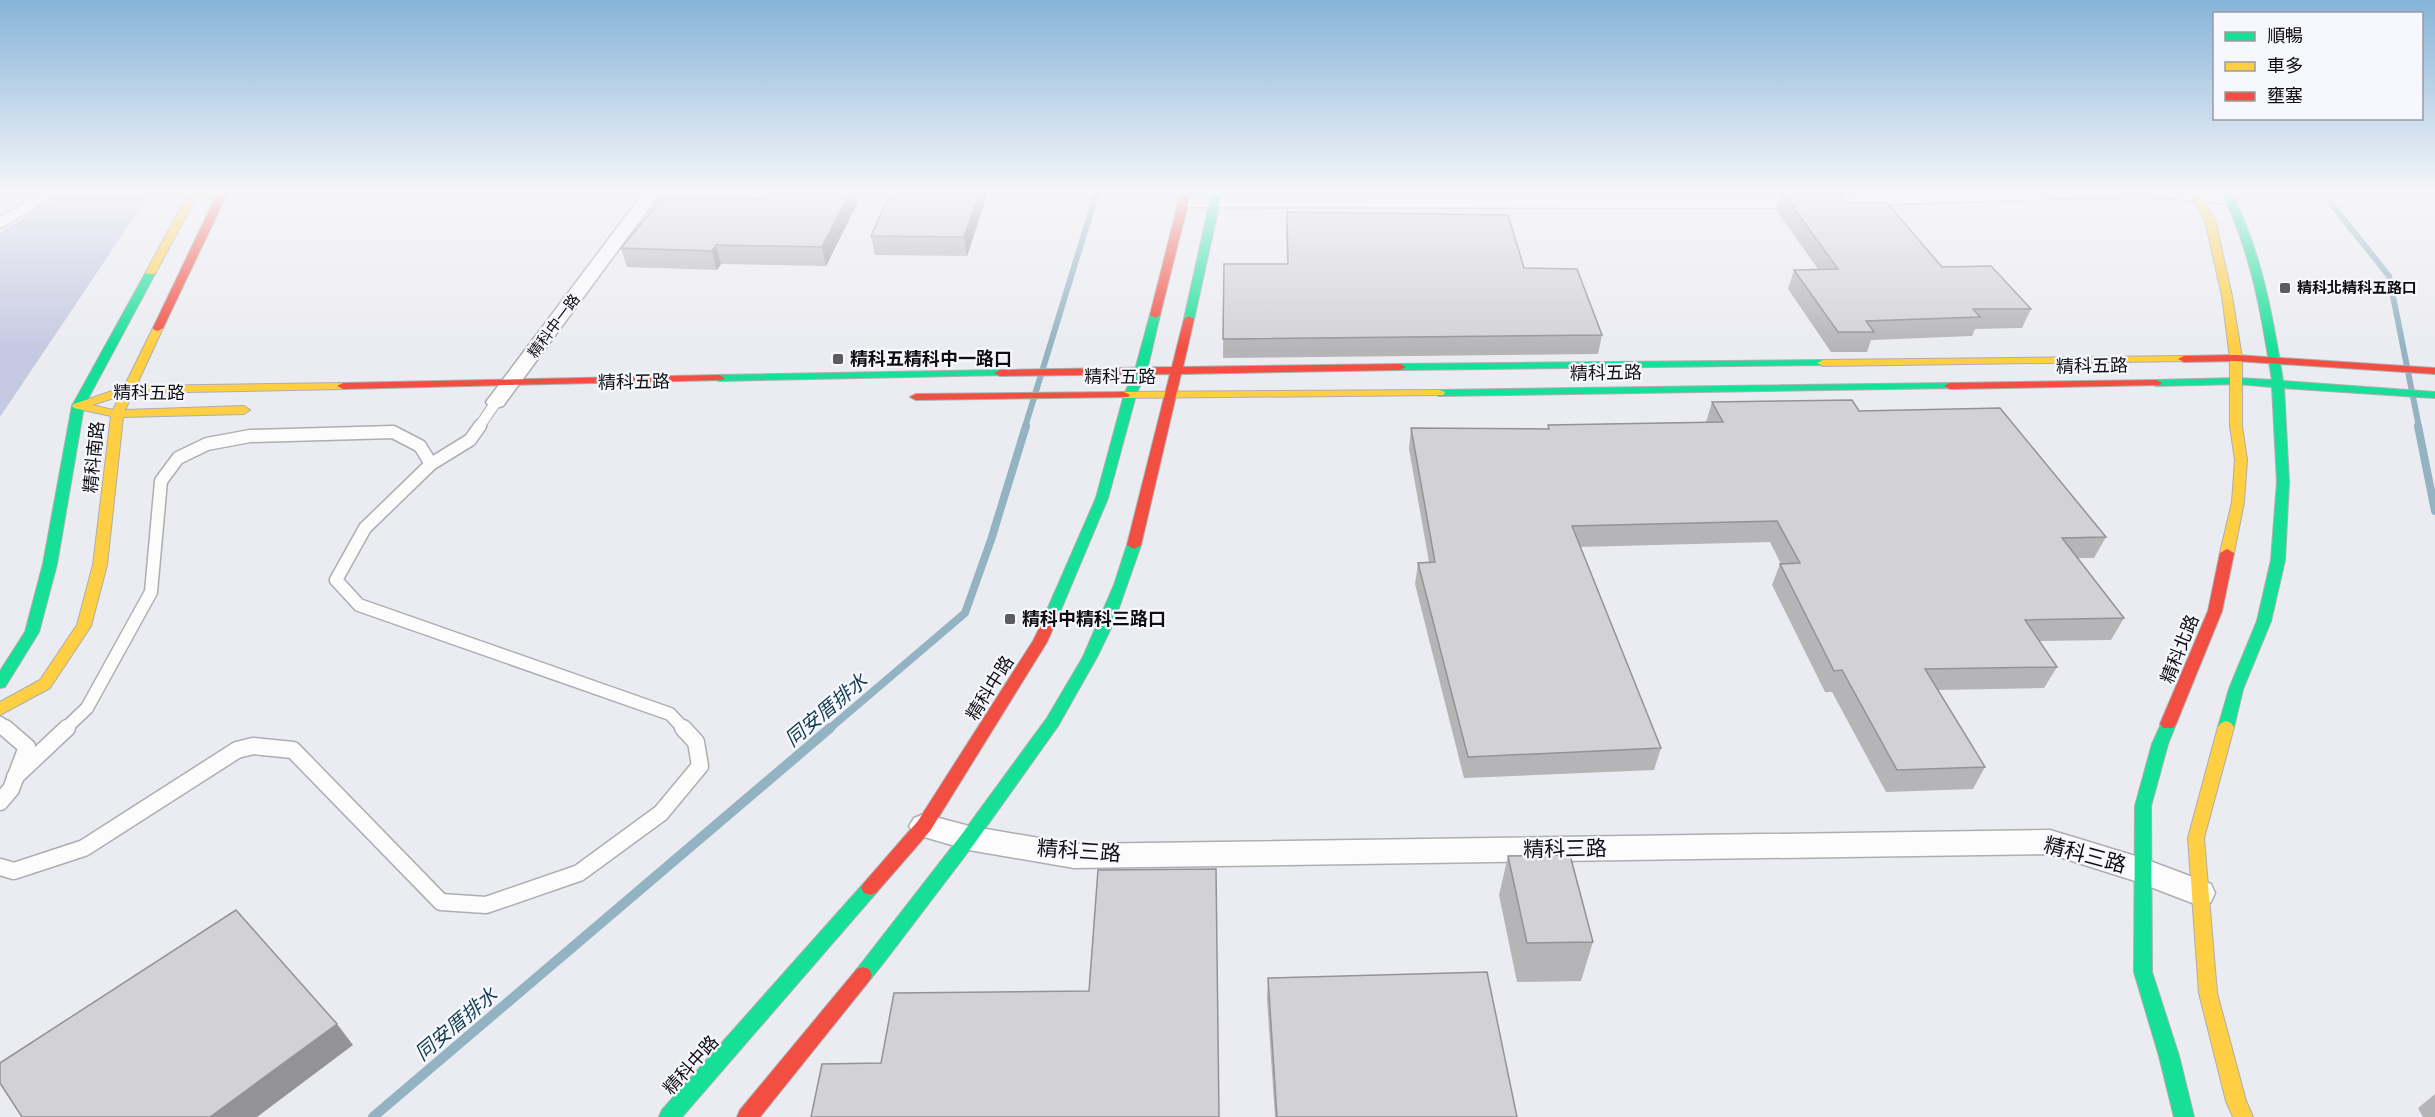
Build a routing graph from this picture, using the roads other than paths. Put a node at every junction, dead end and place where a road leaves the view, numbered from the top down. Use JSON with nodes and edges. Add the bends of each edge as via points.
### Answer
{"nodes":[{"id":1,"x":165,"y":244,"type":"edge"},
{"id":2,"x":198,"y":244,"type":"edge"},
{"id":3,"x":614,"y":244,"type":"edge"},
{"id":4,"x":1173,"y":244,"type":"edge"},
{"id":5,"x":1206,"y":244,"type":"edge"},
{"id":6,"x":2215,"y":244,"type":"edge"},
{"id":7,"x":2248,"y":244,"type":"edge"},
{"id":8,"x":2236,"y":358,"type":"junction"},
{"id":9,"x":2274,"y":359,"type":"junction"},
{"id":10,"x":1140,"y":370,"type":"junction"},
{"id":11,"x":1178,"y":370,"type":"junction"},
{"id":12,"x":2435,"y":371,"type":"edge"},
{"id":13,"x":2238,"y":381,"type":"junction"},
{"id":14,"x":512,"y":382,"type":"junction"},
{"id":15,"x":2278,"y":384,"type":"junction"},
{"id":16,"x":127,"y":390,"type":"junction"},
{"id":17,"x":1130,"y":394,"type":"junction"},
{"id":18,"x":2435,"y":395,"type":"edge"},
{"id":19,"x":1169,"y":396,"type":"junction"},
{"id":20,"x":903,"y":397,"type":"dead end"},
{"id":21,"x":496,"y":402,"type":"joint"},
{"id":22,"x":78,"y":406,"type":"junction"},
{"id":23,"x":259,"y":409,"type":"dead end"},
{"id":24,"x":117,"y":414,"type":"junction"},
{"id":25,"x":431,"y":464,"type":"junction"},
{"id":26,"x":0,"y":683,"type":"edge"},
{"id":27,"x":0,"y":709,"type":"edge"},
{"id":28,"x":0,"y":723,"type":"edge"},
{"id":29,"x":15,"y":777,"type":"junction"},
{"id":30,"x":0,"y":802,"type":"edge"},
{"id":31,"x":924,"y":826,"type":"junction"},
{"id":32,"x":969,"y":838,"type":"junction"},
{"id":33,"x":0,"y":867,"type":"edge"},
{"id":34,"x":2142,"y":871,"type":"junction"},
{"id":35,"x":2200,"y":893,"type":"junction"},
{"id":36,"x":669,"y":1117,"type":"edge"},
{"id":37,"x":747,"y":1117,"type":"edge"},
{"id":38,"x":2184,"y":1117,"type":"edge"},
{"id":39,"x":2243,"y":1117,"type":"edge"}],
"edges":[{"from":1,"to":22,"type":"street","name":"精科南路"},
{"from":2,"to":16,"type":"street","name":"精科南路"},
{"from":3,"to":14,"type":"street","name":"精科中一路"},
{"from":4,"to":10,"type":"street","name":"精科中路"},
{"from":5,"to":11,"type":"street"},
{"from":6,"to":8,"type":"street","name":"精科北路"},
{"from":7,"to":9,"type":"street"},
{"from":8,"to":9,"type":"street","name":"精科五路"},
{"from":8,"to":11,"type":"street","name":"精科五路"},
{"from":8,"to":13,"type":"street","name":"精科北路"},
{"from":9,"to":12,"type":"street","name":"精科五路"},
{"from":9,"to":15,"type":"street"},
{"from":10,"to":11,"type":"street","name":"精科五路"},
{"from":10,"to":14,"type":"street","name":"精科五路"},
{"from":10,"to":17,"type":"street","name":"精科中路"},
{"from":11,"to":19,"type":"street"},
{"from":13,"to":15,"type":"street","name":"精科五路"},
{"from":13,"to":19,"type":"street","name":"精科五路"},
{"from":13,"to":34,"type":"street","name":"精科北路","via":[[2238,502],[2215,611],[2160,744],[2143,806]]},
{"from":14,"to":16,"type":"street","name":"精科五路"},
{"from":14,"to":21,"type":"street","name":"精科中一路"},
{"from":15,"to":18,"type":"street","name":"精科五路"},
{"from":15,"to":35,"type":"street","via":[[2283,482],[2278,560],[2264,621],[2236,689],[2196,838]]},
{"from":16,"to":22,"type":"street","name":"精科五路"},
{"from":16,"to":24,"type":"street","name":"精科南路"},
{"from":17,"to":19,"type":"street","name":"精科五路"},
{"from":17,"to":20,"type":"street","name":"精科五路"},
{"from":17,"to":31,"type":"street","name":"精科中路","via":[[1102,498],[1040,642]]},
{"from":19,"to":32,"type":"street","via":[[1131,557],[1108,623],[1075,691]]},
{"from":21,"to":25,"type":"lane","via":[[470,440]]},
{"from":22,"to":24,"type":"street","name":"精科五路"},
{"from":22,"to":26,"type":"street","name":"精科南路","via":[[50,564],[32,632]]},
{"from":23,"to":24,"type":"street","name":"精科五路"},
{"from":24,"to":27,"type":"street","name":"精科南路","via":[[100,565],[84,626],[45,684]]},
{"from":25,"to":29,"type":"lane","via":[[420,446],[393,432],[250,436],[207,444],[178,458],[161,481],[151,592],[87,708]]},
{"from":25,"to":33,"type":"lane","via":[[364,528],[336,580],[359,605],[670,714],[696,742],[700,766],[661,813],[579,873],[486,905],[441,902],[293,750],[253,746],[237,750],[84,848],[14,871]]},
{"from":28,"to":29,"type":"lane","via":[[27,747]]},
{"from":29,"to":30,"type":"lane"},
{"from":31,"to":32,"type":"street","name":"精科三路"},
{"from":31,"to":36,"type":"street","name":"精科中路"},
{"from":32,"to":34,"type":"street","name":"精科三路","via":[[1074,856],[2050,842]]},
{"from":32,"to":37,"type":"street","via":[[830,1018]]},
{"from":34,"to":35,"type":"street","name":"精科三路"},
{"from":34,"to":38,"type":"street","name":"精科北路","via":[[2143,972]]},
{"from":35,"to":39,"type":"street","via":[[2208,993]]}]}
